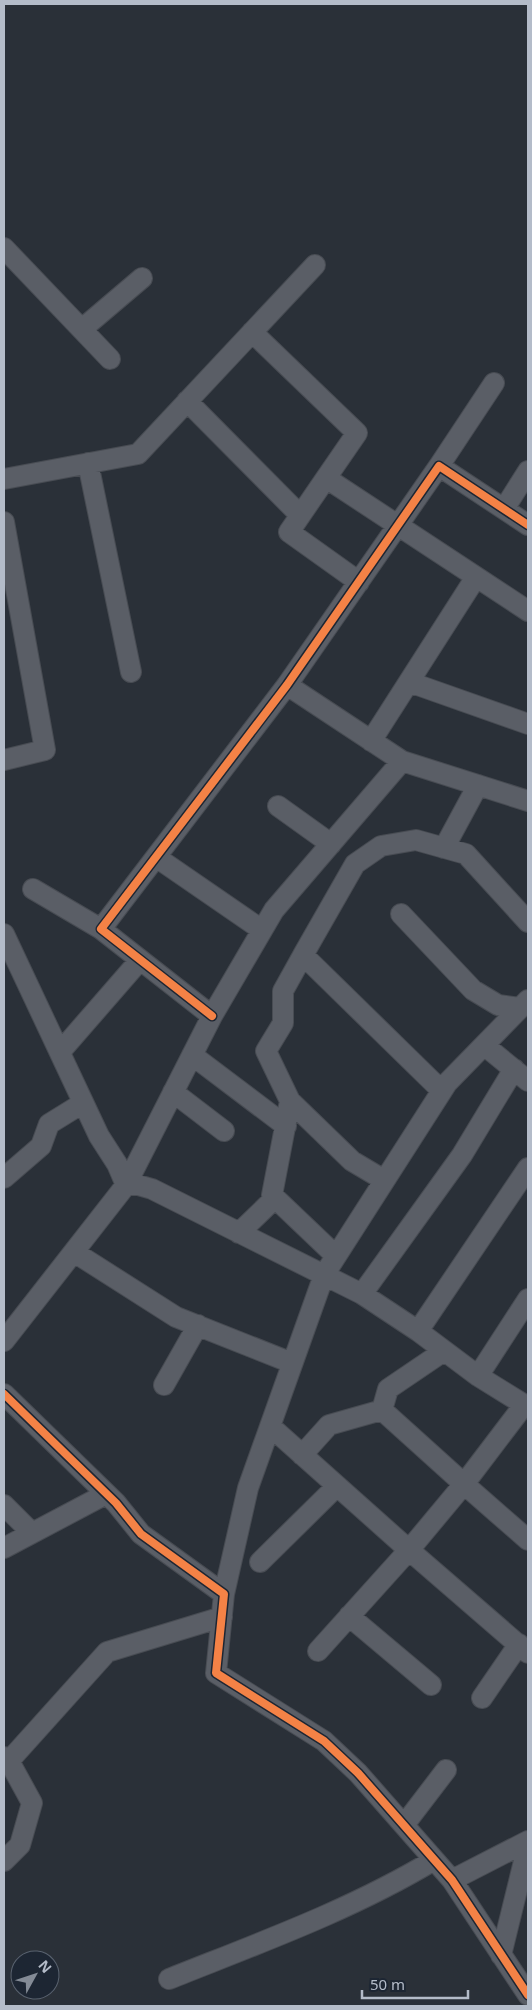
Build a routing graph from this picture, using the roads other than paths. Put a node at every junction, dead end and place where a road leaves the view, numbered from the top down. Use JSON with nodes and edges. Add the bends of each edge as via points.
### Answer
{"nodes":[{"id":1,"x":4,"y":248,"type":"edge"},
{"id":2,"x":315,"y":264,"type":"dead end"},
{"id":3,"x":142,"y":278,"type":"dead end"},
{"id":4,"x":82,"y":329,"type":"junction"},
{"id":5,"x":252,"y":332,"type":"junction"},
{"id":6,"x":110,"y":359,"type":"dead end"},
{"id":7,"x":494,"y":383,"type":"dead end"},
{"id":8,"x":187,"y":401,"type":"junction"},
{"id":9,"x":88,"y":463,"type":"junction"},
{"id":10,"x":439,"y":466,"type":"junction"},
{"id":11,"x":528,"y":471,"type":"edge"},
{"id":12,"x":326,"y":478,"type":"junction"},
{"id":13,"x":4,"y":479,"type":"edge"},
{"id":14,"x":504,"y":509,"type":"junction"},
{"id":15,"x":300,"y":515,"type":"junction"},
{"id":16,"x":4,"y":522,"type":"edge"},
{"id":17,"x":528,"y":525,"type":"edge"},
{"id":18,"x":397,"y":526,"type":"junction"},
{"id":19,"x":476,"y":577,"type":"junction"},
{"id":20,"x":358,"y":582,"type":"junction"},
{"id":21,"x":528,"y":611,"type":"edge"},
{"id":22,"x":131,"y":672,"type":"dead end"},
{"id":23,"x":409,"y":682,"type":"junction"},
{"id":24,"x":287,"y":685,"type":"junction"},
{"id":25,"x":528,"y":724,"type":"edge"},
{"id":26,"x":371,"y":741,"type":"junction"},
{"id":27,"x":4,"y":760,"type":"edge"},
{"id":28,"x":402,"y":761,"type":"junction"},
{"id":29,"x":478,"y":785,"type":"junction"},
{"id":30,"x":528,"y":801,"type":"edge"},
{"id":31,"x":278,"y":806,"type":"dead end"},
{"id":32,"x":331,"y":844,"type":"junction"},
{"id":33,"x":444,"y":848,"type":"junction"},
{"id":34,"x":156,"y":857,"type":"junction"},
{"id":35,"x":34,"y":889,"type":"dead end"},
{"id":36,"x":401,"y":914,"type":"dead end"},
{"id":37,"x":528,"y":922,"type":"edge"},
{"id":38,"x":101,"y":929,"type":"junction"},
{"id":39,"x":262,"y":930,"type":"junction"},
{"id":40,"x":4,"y":934,"type":"edge"},
{"id":41,"x":303,"y":954,"type":"junction"},
{"id":42,"x":140,"y":960,"type":"junction"},
{"id":43,"x":524,"y":1004,"type":"edge"},
{"id":44,"x":212,"y":1016,"type":"junction"},
{"id":45,"x":484,"y":1045,"type":"junction"},
{"id":46,"x":60,"y":1052,"type":"junction"},
{"id":47,"x":192,"y":1054,"type":"junction"},
{"id":48,"x":521,"y":1075,"type":"edge"},
{"id":49,"x":442,"y":1091,"type":"junction"},
{"id":50,"x":173,"y":1092,"type":"junction"},
{"id":51,"x":290,"y":1101,"type":"junction"},
{"id":52,"x":83,"y":1103,"type":"junction"},
{"id":53,"x":286,"y":1126,"type":"junction"},
{"id":54,"x":224,"y":1131,"type":"dead end"},
{"id":55,"x":528,"y":1168,"type":"edge"},
{"id":56,"x":4,"y":1178,"type":"edge"},
{"id":57,"x":384,"y":1180,"type":"junction"},
{"id":58,"x":126,"y":1185,"type":"junction"},
{"id":59,"x":275,"y":1198,"type":"junction"},
{"id":60,"x":239,"y":1233,"type":"junction"},
{"id":61,"x":74,"y":1252,"type":"junction"},
{"id":62,"x":335,"y":1255,"type":"junction"},
{"id":63,"x":324,"y":1275,"type":"junction"},
{"id":64,"x":362,"y":1294,"type":"junction"},
{"id":65,"x":528,"y":1299,"type":"edge"},
{"id":66,"x":198,"y":1325,"type":"junction"},
{"id":67,"x":418,"y":1331,"type":"junction"},
{"id":68,"x":4,"y":1341,"type":"edge"},
{"id":69,"x":444,"y":1351,"type":"junction"},
{"id":70,"x":292,"y":1363,"type":"junction"},
{"id":71,"x":478,"y":1376,"type":"junction"},
{"id":72,"x":164,"y":1385,"type":"dead end"},
{"id":73,"x":4,"y":1396,"type":"edge"},
{"id":74,"x":526,"y":1406,"type":"edge"},
{"id":75,"x":382,"y":1410,"type":"junction"},
{"id":76,"x":270,"y":1426,"type":"junction"},
{"id":77,"x":302,"y":1455,"type":"junction"},
{"id":78,"x":464,"y":1484,"type":"junction"},
{"id":79,"x":337,"y":1486,"type":"junction"},
{"id":80,"x":106,"y":1494,"type":"junction"},
{"id":81,"x":4,"y":1505,"type":"edge"},
{"id":82,"x":32,"y":1534,"type":"junction"},
{"id":83,"x":528,"y":1540,"type":"edge"},
{"id":84,"x":4,"y":1548,"type":"edge"},
{"id":85,"x":408,"y":1550,"type":"junction"},
{"id":86,"x":260,"y":1562,"type":"dead end"},
{"id":87,"x":224,"y":1594,"type":"junction"},
{"id":88,"x":349,"y":1616,"type":"junction"},
{"id":89,"x":222,"y":1617,"type":"junction"},
{"id":90,"x":523,"y":1649,"type":"edge"},
{"id":91,"x":318,"y":1651,"type":"dead end"},
{"id":92,"x":430,"y":1685,"type":"dead end"},
{"id":93,"x":482,"y":1698,"type":"dead end"},
{"id":94,"x":6,"y":1759,"type":"edge"},
{"id":95,"x":446,"y":1770,"type":"dead end"},
{"id":96,"x":404,"y":1826,"type":"junction"},
{"id":97,"x":528,"y":1841,"type":"edge"},
{"id":98,"x":528,"y":1845,"type":"edge"},
{"id":99,"x":434,"y":1860,"type":"junction"},
{"id":100,"x":4,"y":1862,"type":"edge"},
{"id":101,"x":452,"y":1880,"type":"junction"},
{"id":102,"x":501,"y":1955,"type":"junction"},
{"id":103,"x":169,"y":1979,"type":"dead end"},
{"id":104,"x":528,"y":1995,"type":"edge"}],
"edges":[{"from":1,"to":4,"type":"street"},
{"from":2,"to":5,"type":"street"},
{"from":3,"to":4,"type":"street"},
{"from":4,"to":6,"type":"street"},
{"from":5,"to":8,"type":"street"},
{"from":5,"to":12,"type":"street","via":[[357,433]]},
{"from":7,"to":10,"type":"street"},
{"from":8,"to":9,"type":"street","via":[[138,454]]},
{"from":8,"to":15,"type":"street"},
{"from":9,"to":13,"type":"street"},
{"from":9,"to":22,"type":"street"},
{"from":10,"to":14,"type":"street"},
{"from":10,"to":18,"type":"street"},
{"from":11,"to":14,"type":"street"},
{"from":12,"to":15,"type":"street"},
{"from":12,"to":18,"type":"street"},
{"from":14,"to":17,"type":"street"},
{"from":15,"to":20,"type":"street","via":[[288,532]]},
{"from":16,"to":27,"type":"street","via":[[45,750]]},
{"from":18,"to":19,"type":"street"},
{"from":18,"to":20,"type":"street"},
{"from":19,"to":21,"type":"street"},
{"from":19,"to":23,"type":"street"},
{"from":20,"to":24,"type":"street"},
{"from":23,"to":25,"type":"street"},
{"from":23,"to":26,"type":"street"},
{"from":24,"to":26,"type":"street"},
{"from":24,"to":34,"type":"street"},
{"from":26,"to":28,"type":"street"},
{"from":28,"to":29,"type":"street"},
{"from":28,"to":32,"type":"street"},
{"from":29,"to":30,"type":"street"},
{"from":29,"to":33,"type":"street"},
{"from":31,"to":32,"type":"street"},
{"from":32,"to":39,"type":"street","via":[[274,910]]},
{"from":33,"to":37,"type":"street","via":[[466,854]]},
{"from":33,"to":41,"type":"street","via":[[416,840],[381,846],[355,864]]},
{"from":34,"to":38,"type":"street"},
{"from":34,"to":39,"type":"street"},
{"from":35,"to":38,"type":"street"},
{"from":36,"to":43,"type":"street","via":[[473,990],[498,1005]]},
{"from":38,"to":42,"type":"street"},
{"from":39,"to":44,"type":"street"},
{"from":40,"to":46,"type":"street"},
{"from":41,"to":49,"type":"street"},
{"from":41,"to":51,"type":"street","via":[[283,991],[283,1023],[266,1051]]},
{"from":42,"to":44,"type":"street"},
{"from":42,"to":46,"type":"street"},
{"from":43,"to":45,"type":"street"},
{"from":44,"to":47,"type":"street"},
{"from":45,"to":48,"type":"street"},
{"from":45,"to":49,"type":"street"},
{"from":46,"to":52,"type":"street"},
{"from":47,"to":50,"type":"street"},
{"from":47,"to":53,"type":"street"},
{"from":48,"to":64,"type":"street"},
{"from":49,"to":57,"type":"street"},
{"from":50,"to":54,"type":"street"},
{"from":50,"to":58,"type":"street"},
{"from":51,"to":53,"type":"street"},
{"from":51,"to":57,"type":"street","via":[[352,1161]]},
{"from":52,"to":56,"type":"street","via":[[49,1124],[41,1146]]},
{"from":52,"to":58,"type":"street"},
{"from":53,"to":59,"type":"street","via":[[272,1195]]},
{"from":55,"to":67,"type":"street"},
{"from":57,"to":62,"type":"street"},
{"from":58,"to":60,"type":"street","via":[[152,1189]]},
{"from":58,"to":61,"type":"street"},
{"from":59,"to":60,"type":"street"},
{"from":59,"to":62,"type":"street"},
{"from":60,"to":63,"type":"street"},
{"from":61,"to":66,"type":"street","via":[[176,1316]]},
{"from":61,"to":68,"type":"street"},
{"from":62,"to":63,"type":"street"},
{"from":63,"to":64,"type":"street"},
{"from":63,"to":70,"type":"street"},
{"from":64,"to":67,"type":"street"},
{"from":65,"to":71,"type":"street"},
{"from":66,"to":70,"type":"street"},
{"from":66,"to":72,"type":"street"},
{"from":67,"to":69,"type":"street"},
{"from":69,"to":71,"type":"street"},
{"from":69,"to":75,"type":"street","via":[[388,1389]]},
{"from":70,"to":76,"type":"street"},
{"from":71,"to":74,"type":"street"},
{"from":73,"to":80,"type":"street"},
{"from":74,"to":78,"type":"street"},
{"from":75,"to":77,"type":"street","via":[[329,1425]]},
{"from":75,"to":78,"type":"street"},
{"from":76,"to":77,"type":"street"},
{"from":76,"to":87,"type":"street","via":[[248,1488]]},
{"from":77,"to":79,"type":"street"},
{"from":78,"to":83,"type":"street"},
{"from":78,"to":85,"type":"street"},
{"from":79,"to":85,"type":"street"},
{"from":79,"to":86,"type":"street"},
{"from":80,"to":82,"type":"street"},
{"from":80,"to":87,"type":"street","via":[[141,1534]]},
{"from":81,"to":82,"type":"street"},
{"from":82,"to":84,"type":"street"},
{"from":85,"to":88,"type":"street"},
{"from":85,"to":90,"type":"street"},
{"from":87,"to":89,"type":"street"},
{"from":88,"to":91,"type":"street"},
{"from":88,"to":92,"type":"street"},
{"from":89,"to":94,"type":"street","via":[[107,1652]]},
{"from":89,"to":96,"type":"street","via":[[216,1673],[324,1742],[358,1773]]},
{"from":90,"to":93,"type":"street"},
{"from":94,"to":100,"type":"street","via":[[32,1803],[20,1844]]},
{"from":95,"to":96,"type":"street"},
{"from":96,"to":99,"type":"street"},
{"from":97,"to":101,"type":"street"},
{"from":98,"to":102,"type":"street"},
{"from":99,"to":101,"type":"street"},
{"from":99,"to":103,"type":"street","via":[[340,1910]]},
{"from":101,"to":102,"type":"street"},
{"from":102,"to":104,"type":"street"}]}
